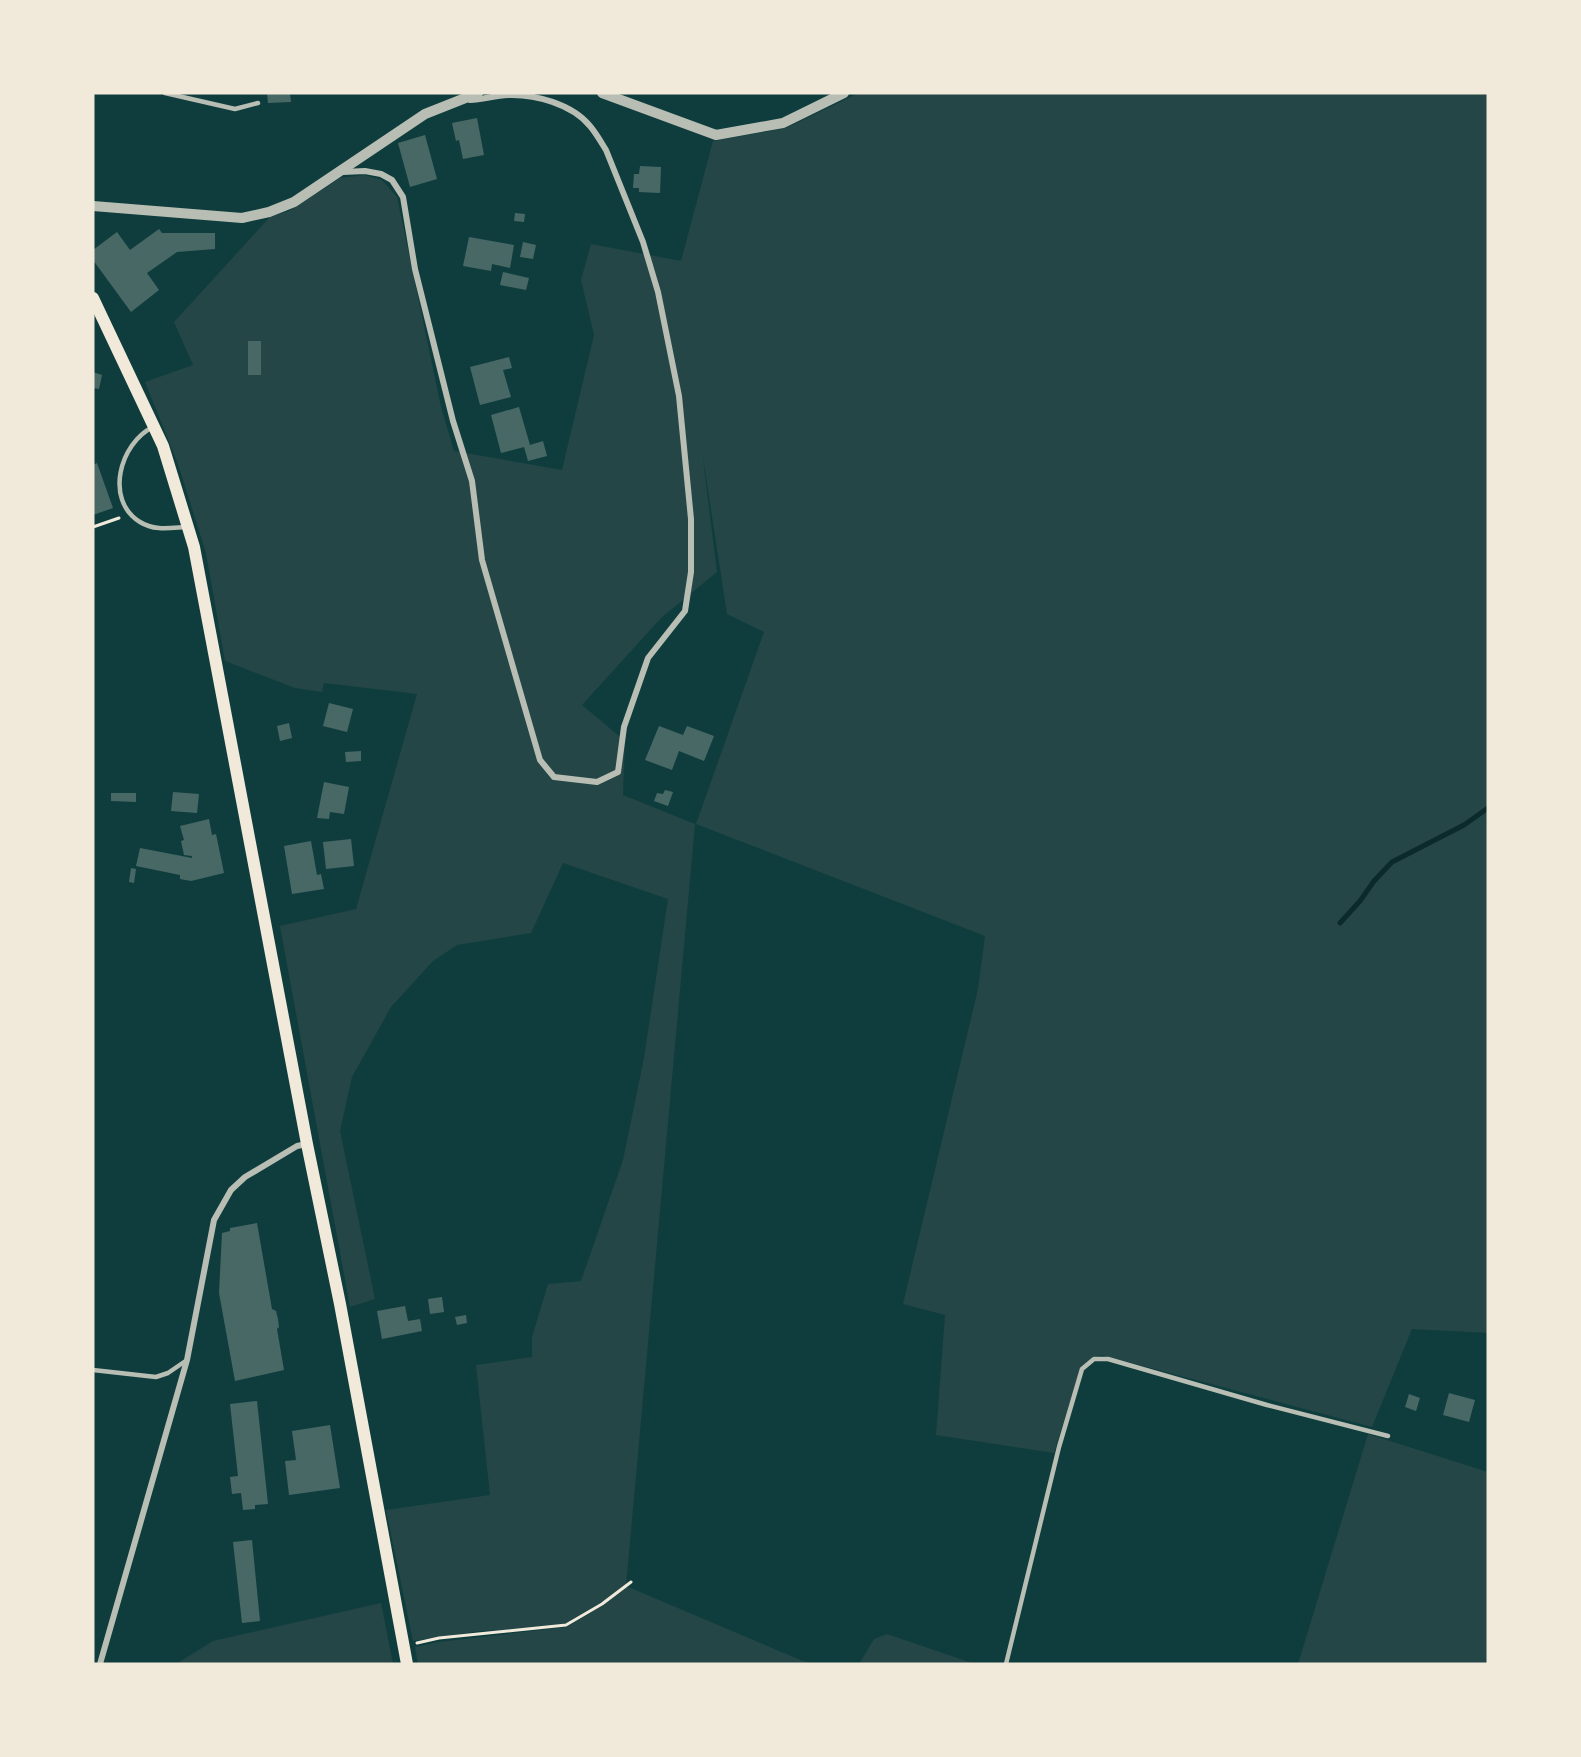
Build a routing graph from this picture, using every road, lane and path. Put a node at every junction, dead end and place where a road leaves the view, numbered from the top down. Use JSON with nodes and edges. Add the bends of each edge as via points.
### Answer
{"nodes":[{"id":1,"x":165,"y":93,"type":"edge"},
{"id":2,"x":478,"y":93,"type":"edge"},
{"id":3,"x":602,"y":93,"type":"edge"},
{"id":4,"x":844,"y":93,"type":"edge"},
{"id":5,"x":452,"y":102,"type":"junction"},
{"id":6,"x":258,"y":103,"type":"dead end"},
{"id":7,"x":335,"y":174,"type":"junction"},
{"id":8,"x":93,"y":206,"type":"edge"},
{"id":9,"x":93,"y":298,"type":"edge"},
{"id":10,"x":96,"y":313,"type":"edge"},
{"id":11,"x":154,"y":426,"type":"junction"},
{"id":12,"x":130,"y":514,"type":"junction"},
{"id":13,"x":93,"y":527,"type":"edge"},
{"id":14,"x":188,"y":527,"type":"junction"},
{"id":15,"x":307,"y":1144,"type":"junction"},
{"id":16,"x":187,"y":1360,"type":"junction"},
{"id":17,"x":93,"y":1370,"type":"edge"},
{"id":18,"x":1388,"y":1436,"type":"dead end"},
{"id":19,"x":631,"y":1582,"type":"dead end"},
{"id":20,"x":403,"y":1645,"type":"junction"},
{"id":21,"x":100,"y":1664,"type":"edge"},
{"id":22,"x":407,"y":1664,"type":"edge"},
{"id":23,"x":1006,"y":1664,"type":"edge"}],
"edges":[{"from":1,"to":6,"type":"lane","via":[[235,109]]},
{"from":2,"to":5,"type":"street"},
{"from":3,"to":4,"type":"street","via":[[716,135],[783,123]]},
{"from":5,"to":7,"type":"street","via":[[425,114]]},
{"from":5,"to":7,"type":"street","via":[[510,95],[542,99],[577,114],[589,125],[606,150],[621,186],[658,292],[679,396],[691,519],[691,572],[686,610],[648,658],[637,687],[624,727],[618,772],[597,782],[554,777],[540,760],[482,560],[472,481],[421,292],[403,197],[392,180],[381,174]]},
{"from":7,"to":8,"type":"street","via":[[294,202],[242,218]]},
{"from":9,"to":10,"type":"main road"},
{"from":10,"to":11,"type":"main road"},
{"from":11,"to":12,"type":"lane","via":[[142,432],[127,452],[119,475],[121,499]]},
{"from":11,"to":14,"type":"main road","via":[[164,446]]},
{"from":12,"to":13,"type":"path"},
{"from":12,"to":14,"type":"lane","via":[[142,524],[160,529]]},
{"from":14,"to":15,"type":"main road"},
{"from":15,"to":16,"type":"street","via":[[245,1176],[225,1198],[210,1234]]},
{"from":15,"to":20,"type":"main road"},
{"from":16,"to":17,"type":"lane","via":[[156,1377]]},
{"from":16,"to":21,"type":"street"},
{"from":18,"to":23,"type":"lane","via":[[1108,1359],[1094,1359],[1082,1369],[1059,1447]]},
{"from":19,"to":20,"type":"path","via":[[566,1625]]},
{"from":20,"to":22,"type":"main road"}]}
